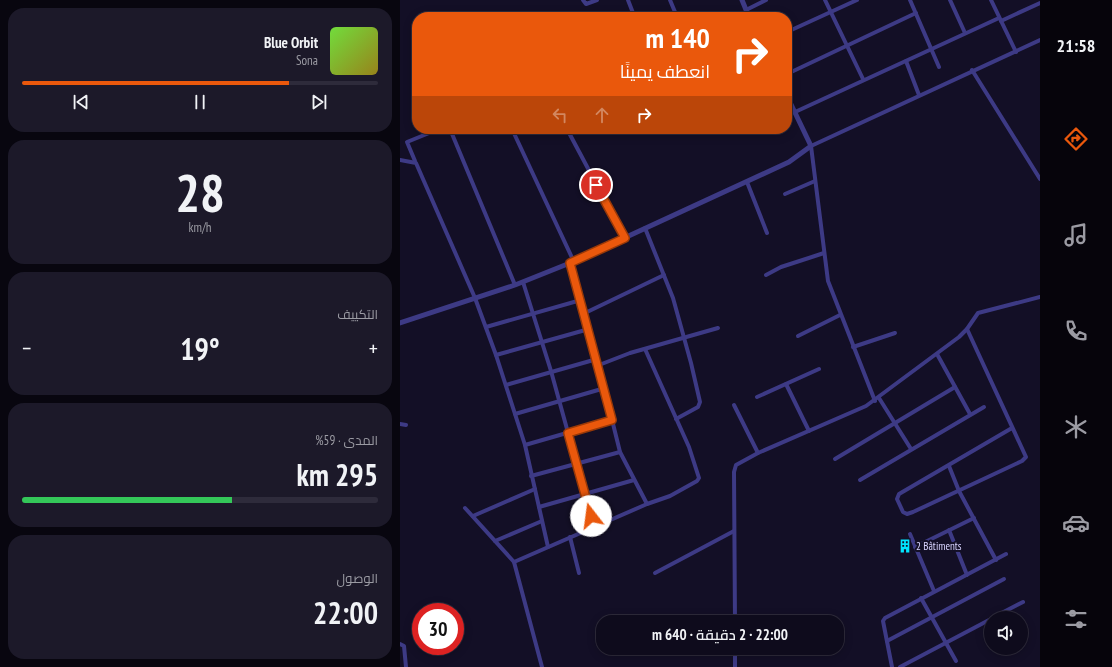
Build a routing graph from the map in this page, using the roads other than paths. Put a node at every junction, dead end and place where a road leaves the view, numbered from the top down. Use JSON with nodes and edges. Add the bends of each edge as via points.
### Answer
{"nodes":[{"id":1,"x":583,"y":0,"type":"edge"},
{"id":2,"x":597,"y":0,"type":"edge"},
{"id":3,"x":628,"y":0,"type":"edge"},
{"id":4,"x":670,"y":0,"type":"edge"},
{"id":5,"x":742,"y":0,"type":"edge"},
{"id":6,"x":766,"y":0,"type":"edge"},
{"id":7,"x":825,"y":0,"type":"edge"},
{"id":8,"x":857,"y":0,"type":"edge"},
{"id":9,"x":910,"y":0,"type":"edge"},
{"id":10,"x":950,"y":0,"type":"edge"},
{"id":11,"x":991,"y":0,"type":"edge"},
{"id":12,"x":1040,"y":3,"type":"edge"},
{"id":13,"x":746,"y":10,"type":"joint"},
{"id":14,"x":634,"y":12,"type":"edge"},
{"id":15,"x":675,"y":12,"type":"dead end"},
{"id":16,"x":832,"y":12,"type":"junction"},
{"id":17,"x":916,"y":13,"type":"junction"},
{"id":18,"x":1000,"y":19,"type":"junction"},
{"id":19,"x":792,"y":30,"type":"edge"},
{"id":20,"x":965,"y":33,"type":"junction"},
{"id":21,"x":1040,"y":40,"type":"edge"},
{"id":22,"x":847,"y":45,"type":"junction"},
{"id":23,"x":932,"y":49,"type":"junction"},
{"id":24,"x":1016,"y":52,"type":"junction"},
{"id":25,"x":906,"y":61,"type":"junction"},
{"id":26,"x":939,"y":68,"type":"dead end"},
{"id":27,"x":972,"y":70,"type":"junction"},
{"id":28,"x":792,"y":72,"type":"edge"},
{"id":29,"x":863,"y":79,"type":"junction"},
{"id":30,"x":919,"y":95,"type":"junction"},
{"id":31,"x":792,"y":109,"type":"edge"},
{"id":32,"x":792,"y":111,"type":"edge"},
{"id":33,"x":427,"y":134,"type":"edge"},
{"id":34,"x":452,"y":134,"type":"edge"},
{"id":35,"x":514,"y":134,"type":"edge"},
{"id":36,"x":570,"y":134,"type":"edge"},
{"id":37,"x":811,"y":146,"type":"junction"},
{"id":38,"x":400,"y":160,"type":"edge"},
{"id":39,"x":415,"y":161,"type":"junction"},
{"id":40,"x":1040,"y":180,"type":"edge"},
{"id":41,"x":815,"y":181,"type":"junction"},
{"id":42,"x":747,"y":182,"type":"junction"},
{"id":43,"x":785,"y":194,"type":"dead end"},
{"id":44,"x":645,"y":228,"type":"junction"},
{"id":45,"x":767,"y":233,"type":"dead end"},
{"id":46,"x":625,"y":238,"type":"junction"},
{"id":47,"x":824,"y":253,"type":"junction"},
{"id":48,"x":572,"y":262,"type":"junction"},
{"id":49,"x":664,"y":275,"type":"junction"},
{"id":50,"x":766,"y":275,"type":"dead end"},
{"id":51,"x":523,"y":282,"type":"junction"},
{"id":52,"x":515,"y":285,"type":"junction"},
{"id":53,"x":1040,"y":297,"type":"edge"},
{"id":54,"x":475,"y":298,"type":"junction"},
{"id":55,"x":581,"y":300,"type":"junction"},
{"id":56,"x":533,"y":313,"type":"junction"},
{"id":57,"x":585,"y":313,"type":"junction"},
{"id":58,"x":840,"y":315,"type":"junction"},
{"id":59,"x":400,"y":323,"type":"edge"},
{"id":60,"x":486,"y":327,"type":"junction"},
{"id":61,"x":718,"y":328,"type":"dead end"},
{"id":62,"x":589,"y":329,"type":"junction"},
{"id":63,"x":968,"y":329,"type":"junction"},
{"id":64,"x":895,"y":333,"type":"dead end"},
{"id":65,"x":798,"y":336,"type":"dead end"},
{"id":66,"x":684,"y":338,"type":"junction"},
{"id":67,"x":542,"y":342,"type":"junction"},
{"id":68,"x":853,"y":347,"type":"junction"},
{"id":69,"x":645,"y":349,"type":"junction"},
{"id":70,"x":937,"y":354,"type":"junction"},
{"id":71,"x":496,"y":355,"type":"junction"},
{"id":72,"x":597,"y":359,"type":"junction"},
{"id":73,"x":599,"y":365,"type":"junction"},
{"id":74,"x":819,"y":369,"type":"dead end"},
{"id":75,"x":551,"y":371,"type":"junction"},
{"id":76,"x":786,"y":384,"type":"junction"},
{"id":77,"x":506,"y":385,"type":"junction"},
{"id":78,"x":955,"y":387,"type":"junction"},
{"id":79,"x":605,"y":388,"type":"junction"},
{"id":80,"x":757,"y":397,"type":"dead end"},
{"id":81,"x":879,"y":398,"type":"junction"},
{"id":82,"x":874,"y":401,"type":"junction"},
{"id":83,"x":560,"y":402,"type":"junction"},
{"id":84,"x":734,"y":405,"type":"dead end"},
{"id":85,"x":984,"y":407,"type":"dead end"},
{"id":86,"x":515,"y":414,"type":"junction"},
{"id":87,"x":970,"y":414,"type":"junction"},
{"id":88,"x":676,"y":418,"type":"junction"},
{"id":89,"x":612,"y":420,"type":"junction"},
{"id":90,"x":895,"y":423,"type":"junction"},
{"id":91,"x":400,"y":424,"type":"edge"},
{"id":92,"x":406,"y":425,"type":"dead end"},
{"id":93,"x":1012,"y":428,"type":"junction"},
{"id":94,"x":809,"y":431,"type":"junction"},
{"id":95,"x":568,"y":433,"type":"junction"},
{"id":96,"x":525,"y":445,"type":"junction"},
{"id":97,"x":910,"y":449,"type":"junction"},
{"id":98,"x":620,"y":452,"type":"junction"},
{"id":99,"x":758,"y":453,"type":"junction"},
{"id":100,"x":835,"y":459,"type":"dead end"},
{"id":101,"x":576,"y":463,"type":"junction"},
{"id":102,"x":949,"y":466,"type":"junction"},
{"id":103,"x":532,"y":476,"type":"junction"},
{"id":104,"x":634,"y":480,"type":"junction"},
{"id":105,"x":860,"y":480,"type":"dead end"},
{"id":106,"x":535,"y":489,"type":"junction"},
{"id":107,"x":959,"y":491,"type":"junction"},
{"id":108,"x":585,"y":494,"type":"junction"},
{"id":109,"x":646,"y":504,"type":"junction"},
{"id":110,"x":539,"y":507,"type":"junction"},
{"id":111,"x":465,"y":508,"type":"dead end"},
{"id":112,"x":473,"y":516,"type":"junction"},
{"id":113,"x":974,"y":518,"type":"junction"},
{"id":114,"x":542,"y":521,"type":"junction"},
{"id":115,"x":594,"y":527,"type":"junction"},
{"id":116,"x":949,"y":530,"type":"junction"},
{"id":117,"x":734,"y":531,"type":"junction"},
{"id":118,"x":910,"y":534,"type":"dead end"},
{"id":119,"x":570,"y":537,"type":"junction"},
{"id":120,"x":495,"y":541,"type":"junction"},
{"id":121,"x":548,"y":547,"type":"junction"},
{"id":122,"x":915,"y":547,"type":"junction"},
{"id":123,"x":1006,"y":554,"type":"dead end"},
{"id":124,"x":996,"y":560,"type":"junction"},
{"id":125,"x":514,"y":562,"type":"junction"},
{"id":126,"x":579,"y":573,"type":"dead end"},
{"id":127,"x":655,"y":573,"type":"dead end"},
{"id":128,"x":967,"y":575,"type":"junction"},
{"id":129,"x":1004,"y":579,"type":"dead end"},
{"id":130,"x":934,"y":591,"type":"junction"},
{"id":131,"x":921,"y":598,"type":"junction"},
{"id":132,"x":1023,"y":602,"type":"dead end"},
{"id":133,"x":1006,"y":611,"type":"edge"},
{"id":134,"x":735,"y":615,"type":"edge"},
{"id":135,"x":930,"y":617,"type":"junction"},
{"id":136,"x":984,"y":622,"type":"edge"},
{"id":137,"x":887,"y":641,"type":"junction"},
{"id":138,"x":944,"y":643,"type":"junction"},
{"id":139,"x":400,"y":644,"type":"edge"},
{"id":140,"x":735,"y":655,"type":"edge"},
{"id":141,"x":956,"y":662,"type":"dead end"},
{"id":142,"x":406,"y":667,"type":"edge"},
{"id":143,"x":542,"y":667,"type":"edge"},
{"id":144,"x":735,"y":667,"type":"edge"},
{"id":145,"x":892,"y":667,"type":"edge"},
{"id":146,"x":900,"y":667,"type":"edge"}],
"edges":[{"from":1,"to":2,"type":"street","via":[[586,4]]},
{"from":3,"to":14,"type":"street"},
{"from":4,"to":15,"type":"street"},
{"from":5,"to":13,"type":"street"},
{"from":6,"to":13,"type":"street"},
{"from":7,"to":16,"type":"street"},
{"from":8,"to":16,"type":"street"},
{"from":9,"to":17,"type":"street"},
{"from":10,"to":20,"type":"street"},
{"from":11,"to":18,"type":"street"},
{"from":12,"to":18,"type":"street"},
{"from":16,"to":19,"type":"street"},
{"from":16,"to":22,"type":"street"},
{"from":17,"to":22,"type":"street"},
{"from":17,"to":23,"type":"street"},
{"from":18,"to":20,"type":"street"},
{"from":18,"to":24,"type":"street"},
{"from":20,"to":23,"type":"street"},
{"from":21,"to":24,"type":"street"},
{"from":22,"to":28,"type":"street"},
{"from":22,"to":29,"type":"street"},
{"from":23,"to":25,"type":"street"},
{"from":23,"to":26,"type":"street"},
{"from":24,"to":27,"type":"street"},
{"from":25,"to":29,"type":"street"},
{"from":25,"to":30,"type":"street"},
{"from":27,"to":30,"type":"street"},
{"from":27,"to":40,"type":"street"},
{"from":29,"to":31,"type":"street"},
{"from":30,"to":37,"type":"street"},
{"from":32,"to":37,"type":"street"},
{"from":33,"to":39,"type":"street","via":[[407,142]]},
{"from":34,"to":52,"type":"street"},
{"from":35,"to":48,"type":"street"},
{"from":36,"to":46,"type":"street"},
{"from":37,"to":41,"type":"street"},
{"from":37,"to":42,"type":"street","via":[[789,162]]},
{"from":38,"to":39,"type":"street"},
{"from":39,"to":54,"type":"street"},
{"from":41,"to":43,"type":"street"},
{"from":41,"to":47,"type":"street"},
{"from":42,"to":44,"type":"street"},
{"from":42,"to":45,"type":"street"},
{"from":44,"to":46,"type":"street"},
{"from":44,"to":49,"type":"street"},
{"from":46,"to":48,"type":"street"},
{"from":47,"to":50,"type":"street","via":[[781,267]]},
{"from":47,"to":58,"type":"street","via":[[828,280]]},
{"from":48,"to":51,"type":"street"},
{"from":48,"to":55,"type":"street"},
{"from":49,"to":57,"type":"street"},
{"from":49,"to":66,"type":"street"},
{"from":51,"to":52,"type":"street"},
{"from":51,"to":56,"type":"street"},
{"from":52,"to":54,"type":"street"},
{"from":53,"to":63,"type":"street","via":[[978,313]]},
{"from":54,"to":59,"type":"street"},
{"from":54,"to":60,"type":"street"},
{"from":55,"to":56,"type":"street"},
{"from":55,"to":57,"type":"street"},
{"from":56,"to":60,"type":"street"},
{"from":56,"to":67,"type":"street"},
{"from":57,"to":62,"type":"street"},
{"from":58,"to":65,"type":"street"},
{"from":58,"to":68,"type":"street"},
{"from":60,"to":71,"type":"street"},
{"from":61,"to":66,"type":"street"},
{"from":62,"to":67,"type":"street"},
{"from":62,"to":72,"type":"street"},
{"from":63,"to":70,"type":"street"},
{"from":63,"to":93,"type":"street"},
{"from":64,"to":68,"type":"street"},
{"from":66,"to":69,"type":"street"},
{"from":66,"to":88,"type":"street","via":[[700,406]]},
{"from":67,"to":71,"type":"street"},
{"from":67,"to":75,"type":"street"},
{"from":68,"to":82,"type":"street"},
{"from":69,"to":73,"type":"street"},
{"from":69,"to":88,"type":"street"},
{"from":70,"to":78,"type":"street"},
{"from":70,"to":81,"type":"street"},
{"from":71,"to":77,"type":"street"},
{"from":72,"to":73,"type":"street"},
{"from":72,"to":75,"type":"street"},
{"from":73,"to":79,"type":"street"},
{"from":74,"to":76,"type":"street"},
{"from":75,"to":77,"type":"street"},
{"from":75,"to":83,"type":"street"},
{"from":76,"to":80,"type":"street"},
{"from":76,"to":94,"type":"street"},
{"from":77,"to":86,"type":"street"},
{"from":78,"to":87,"type":"street"},
{"from":78,"to":90,"type":"street"},
{"from":79,"to":83,"type":"street"},
{"from":79,"to":89,"type":"street"},
{"from":81,"to":82,"type":"street"},
{"from":81,"to":90,"type":"street"},
{"from":82,"to":94,"type":"street"},
{"from":83,"to":86,"type":"street"},
{"from":83,"to":95,"type":"street"},
{"from":84,"to":99,"type":"street"},
{"from":85,"to":87,"type":"street"},
{"from":86,"to":96,"type":"street"},
{"from":87,"to":97,"type":"street"},
{"from":88,"to":109,"type":"street","via":[[698,468],[699,478],[670,496]]},
{"from":89,"to":95,"type":"street"},
{"from":89,"to":98,"type":"street"},
{"from":90,"to":97,"type":"street"},
{"from":90,"to":100,"type":"street"},
{"from":91,"to":92,"type":"street"},
{"from":93,"to":102,"type":"street"},
{"from":93,"to":107,"type":"street","via":[[1025,454],[1024,459]]},
{"from":94,"to":99,"type":"street"},
{"from":95,"to":96,"type":"street"},
{"from":95,"to":101,"type":"street"},
{"from":96,"to":103,"type":"street"},
{"from":97,"to":105,"type":"street"},
{"from":98,"to":101,"type":"street"},
{"from":98,"to":104,"type":"street"},
{"from":99,"to":117,"type":"street","via":[[738,463],[735,468]]},
{"from":101,"to":103,"type":"street"},
{"from":101,"to":108,"type":"street"},
{"from":102,"to":107,"type":"street"},
{"from":102,"to":107,"type":"street","via":[[899,494],[897,500],[903,512],[907,514]]},
{"from":103,"to":106,"type":"street"},
{"from":104,"to":108,"type":"street"},
{"from":104,"to":109,"type":"street"},
{"from":106,"to":110,"type":"street"},
{"from":106,"to":112,"type":"street"},
{"from":107,"to":113,"type":"street"},
{"from":108,"to":110,"type":"street"},
{"from":108,"to":115,"type":"street"},
{"from":109,"to":115,"type":"street"},
{"from":110,"to":114,"type":"street"},
{"from":111,"to":112,"type":"street"},
{"from":112,"to":120,"type":"street"},
{"from":113,"to":116,"type":"street"},
{"from":113,"to":124,"type":"street"},
{"from":114,"to":120,"type":"street"},
{"from":114,"to":121,"type":"street"},
{"from":115,"to":119,"type":"street"},
{"from":116,"to":122,"type":"street"},
{"from":116,"to":128,"type":"street"},
{"from":117,"to":127,"type":"street"},
{"from":117,"to":134,"type":"street"},
{"from":118,"to":122,"type":"street"},
{"from":119,"to":121,"type":"street"},
{"from":119,"to":126,"type":"street"},
{"from":120,"to":125,"type":"street"},
{"from":121,"to":125,"type":"street"},
{"from":122,"to":130,"type":"street"},
{"from":123,"to":124,"type":"street"},
{"from":124,"to":128,"type":"street"},
{"from":125,"to":143,"type":"street"},
{"from":128,"to":130,"type":"street"},
{"from":129,"to":135,"type":"street"},
{"from":130,"to":131,"type":"street"},
{"from":131,"to":135,"type":"street"},
{"from":131,"to":137,"type":"street","via":[[884,620]]},
{"from":132,"to":133,"type":"street"},
{"from":135,"to":137,"type":"street"},
{"from":135,"to":138,"type":"street"},
{"from":136,"to":138,"type":"street"},
{"from":137,"to":145,"type":"street"},
{"from":138,"to":141,"type":"street"},
{"from":138,"to":146,"type":"street"},
{"from":139,"to":142,"type":"street","via":[[406,650]]},
{"from":140,"to":144,"type":"street"}]}
